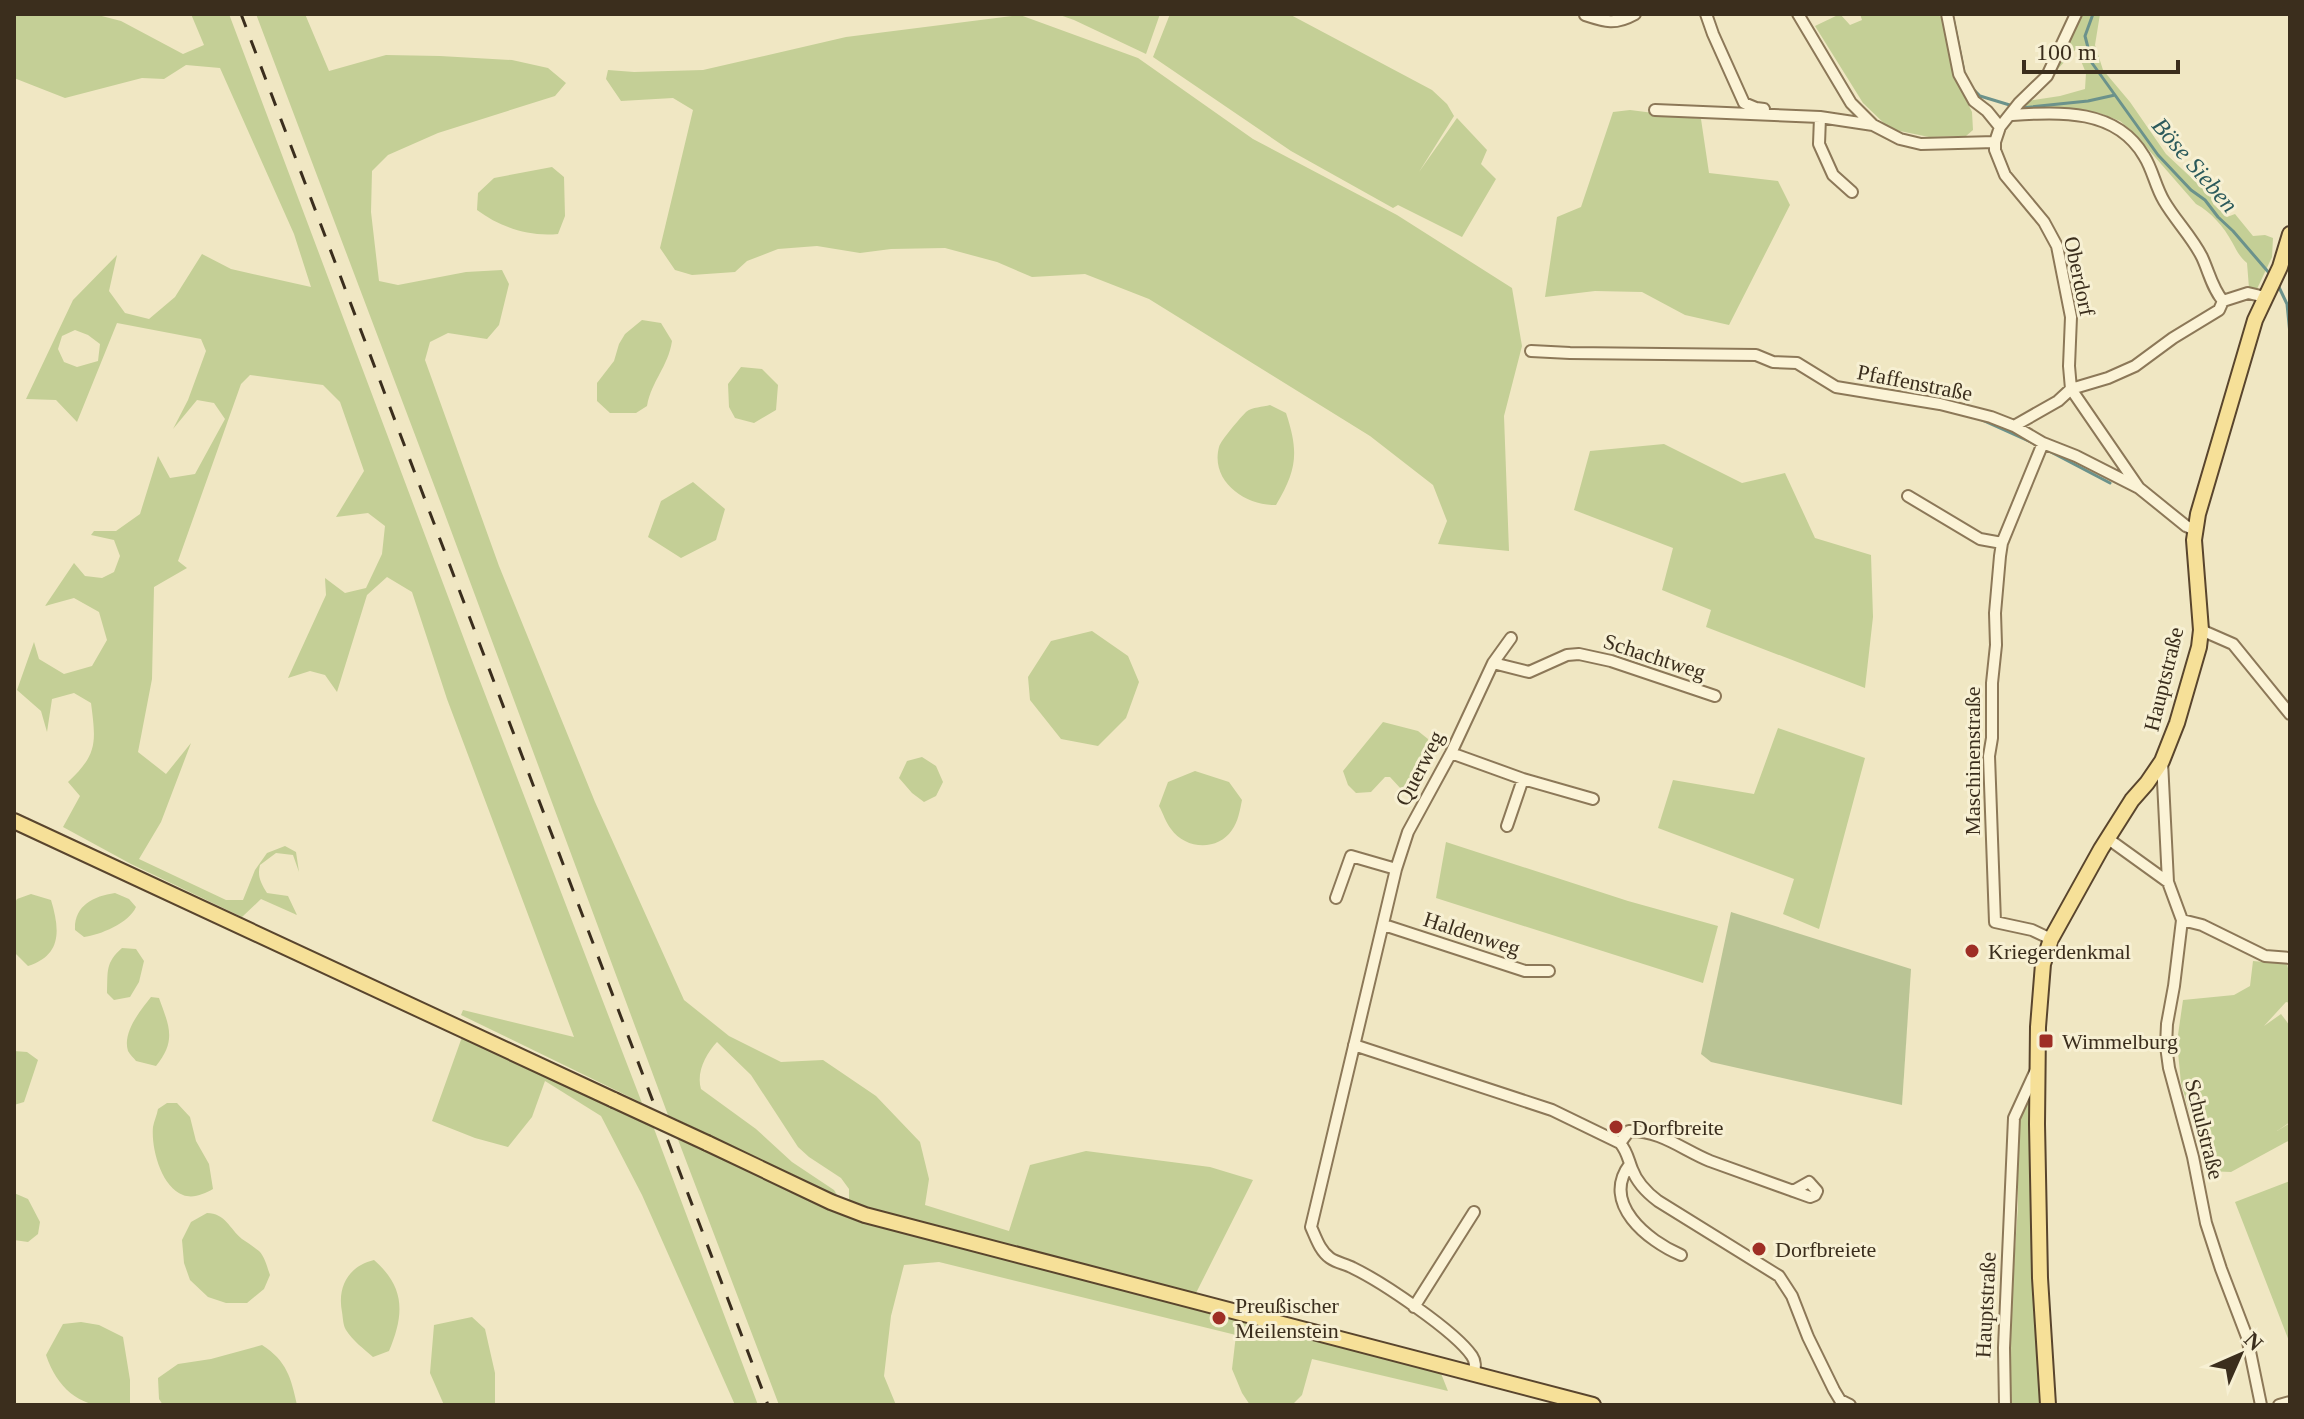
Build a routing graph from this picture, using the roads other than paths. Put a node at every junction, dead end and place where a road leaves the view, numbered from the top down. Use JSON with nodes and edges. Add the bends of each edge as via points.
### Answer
{"nodes":[{"id":1,"x":1635,"y":14,"type":"edge"},
{"id":2,"x":1706,"y":14,"type":"edge"},
{"id":3,"x":1798,"y":14,"type":"edge"},
{"id":4,"x":1947,"y":14,"type":"edge"},
{"id":5,"x":2076,"y":14,"type":"edge"},
{"id":6,"x":1585,"y":15,"type":"edge"},
{"id":7,"x":1655,"y":110,"type":"dead end"},
{"id":8,"x":2011,"y":115,"type":"junction"},
{"id":9,"x":1816,"y":117,"type":"junction"},
{"id":10,"x":1873,"y":125,"type":"junction"},
{"id":11,"x":2000,"y":127,"type":"junction"},
{"id":12,"x":1995,"y":142,"type":"junction"},
{"id":13,"x":1852,"y":192,"type":"dead end"},
{"id":14,"x":2290,"y":234,"type":"edge"},
{"id":15,"x":2271,"y":285,"type":"junction"},
{"id":16,"x":2223,"y":301,"type":"junction"},
{"id":17,"x":1531,"y":351,"type":"dead end"},
{"id":18,"x":2071,"y":389,"type":"junction"},
{"id":19,"x":2014,"y":426,"type":"junction"},
{"id":20,"x":2043,"y":443,"type":"junction"},
{"id":21,"x":2139,"y":488,"type":"junction"},
{"id":22,"x":1908,"y":496,"type":"dead end"},
{"id":23,"x":2195,"y":530,"type":"junction"},
{"id":24,"x":2002,"y":543,"type":"junction"},
{"id":25,"x":2201,"y":630,"type":"junction"},
{"id":26,"x":1511,"y":638,"type":"dead end"},
{"id":27,"x":1493,"y":663,"type":"junction"},
{"id":28,"x":1715,"y":696,"type":"dead end"},
{"id":29,"x":2290,"y":714,"type":"edge"},
{"id":30,"x":1451,"y":753,"type":"junction"},
{"id":31,"x":2162,"y":761,"type":"junction"},
{"id":32,"x":1523,"y":779,"type":"junction"},
{"id":33,"x":1593,"y":799,"type":"dead end"},
{"id":34,"x":14,"y":821,"type":"edge"},
{"id":35,"x":1507,"y":826,"type":"dead end"},
{"id":36,"x":2107,"y":838,"type":"junction"},
{"id":37,"x":1396,"y":869,"type":"junction"},
{"id":38,"x":2168,"y":882,"type":"junction"},
{"id":39,"x":1336,"y":898,"type":"dead end"},
{"id":40,"x":2182,"y":920,"type":"junction"},
{"id":41,"x":1384,"y":925,"type":"junction"},
{"id":42,"x":2051,"y":939,"type":"junction"},
{"id":43,"x":2290,"y":958,"type":"edge"},
{"id":44,"x":1549,"y":971,"type":"dead end"},
{"id":45,"x":1354,"y":1045,"type":"junction"},
{"id":46,"x":2037,"y":1068,"type":"junction"},
{"id":47,"x":1620,"y":1143,"type":"junction"},
{"id":48,"x":1630,"y":1164,"type":"junction"},
{"id":49,"x":1793,"y":1191,"type":"dead end"},
{"id":50,"x":1474,"y":1212,"type":"dead end"},
{"id":51,"x":1681,"y":1255,"type":"dead end"},
{"id":52,"x":1414,"y":1307,"type":"junction"},
{"id":53,"x":1474,"y":1374,"type":"junction"},
{"id":54,"x":2290,"y":1402,"type":"edge"},
{"id":55,"x":1593,"y":1405,"type":"edge"},
{"id":56,"x":1850,"y":1405,"type":"edge"},
{"id":57,"x":2005,"y":1405,"type":"edge"},
{"id":58,"x":2048,"y":1405,"type":"edge"},
{"id":59,"x":2261,"y":1405,"type":"edge"},
{"id":60,"x":2279,"y":1405,"type":"edge"}],
"edges":[{"from":1,"to":6,"type":"street","via":[[1620,22]]},
{"from":2,"to":9,"type":"street","via":[[1744,103]]},
{"from":3,"to":10,"type":"street","via":[[1851,103]]},
{"from":4,"to":11,"type":"street","via":[[1959,74],[1974,101]]},
{"from":5,"to":8,"type":"street","via":[[2047,76]]},
{"from":7,"to":9,"type":"street"},
{"from":8,"to":11,"type":"street"},
{"from":8,"to":16,"type":"street","via":[[2082,114],[2126,133],[2145,157],[2162,199],[2202,257]]},
{"from":9,"to":10,"type":"street"},
{"from":9,"to":13,"type":"street","via":[[1819,144],[1833,175]]},
{"from":10,"to":12,"type":"street","via":[[1921,144]]},
{"from":11,"to":12,"type":"street"},
{"from":12,"to":18,"type":"street","name":"Oberdorf","via":[[2005,175],[2057,246],[2071,317]]},
{"from":14,"to":15,"type":"main road","name":"Hauptstraße"},
{"from":15,"to":16,"type":"street"},
{"from":15,"to":23,"type":"main road","name":"Hauptstraße","via":[[2251,334]]},
{"from":16,"to":18,"type":"street","via":[[2219,310],[2135,366]]},
{"from":17,"to":19,"type":"street","name":"Pfaffenstraße","via":[[1756,355],[1797,363],[1836,387],[1940,404]]},
{"from":18,"to":19,"type":"street"},
{"from":18,"to":21,"type":"street"},
{"from":19,"to":20,"type":"street","name":"Pfaffenstraße"},
{"from":20,"to":21,"type":"street","name":"Pfaffenstraße"},
{"from":20,"to":24,"type":"street","name":"Maschinenstraße"},
{"from":21,"to":23,"type":"street"},
{"from":22,"to":24,"type":"street","via":[[1980,539]]},
{"from":23,"to":25,"type":"main road","name":"Hauptstraße"},
{"from":24,"to":42,"type":"street","name":"Maschinenstraße","via":[[1989,756],[1995,922]]},
{"from":25,"to":29,"type":"street","via":[[2233,644]]},
{"from":25,"to":31,"type":"main road","name":"Hauptstraße","via":[[2191,679]]},
{"from":26,"to":27,"type":"street","name":"Querweg"},
{"from":27,"to":28,"type":"street","name":"Schachtweg","via":[[1529,672],[1579,654]]},
{"from":27,"to":30,"type":"street","name":"Querweg"},
{"from":30,"to":32,"type":"street"},
{"from":30,"to":37,"type":"street","name":"Querweg","via":[[1408,832]]},
{"from":31,"to":36,"type":"main road","name":"Hauptstraße"},
{"from":31,"to":38,"type":"street","name":"Schulstraße"},
{"from":32,"to":33,"type":"street"},
{"from":32,"to":35,"type":"street"},
{"from":34,"to":53,"type":"main road","bridge":true,"via":[[865,1215]]},
{"from":36,"to":38,"type":"street"},
{"from":36,"to":42,"type":"main road","name":"Hauptstraße"},
{"from":37,"to":39,"type":"street","via":[[1351,856]]},
{"from":37,"to":41,"type":"street","name":"Querweg"},
{"from":38,"to":40,"type":"street","name":"Schulstraße"},
{"from":40,"to":43,"type":"street","via":[[2265,956]]},
{"from":40,"to":59,"type":"street","name":"Schulstraße","via":[[2167,1024],[2169,1068],[2206,1223],[2247,1337]]},
{"from":41,"to":44,"type":"street","name":"Haldenweg","via":[[1525,971]]},
{"from":41,"to":45,"type":"street"},
{"from":42,"to":46,"type":"main road","name":"Hauptstraße","via":[[2041,978]]},
{"from":45,"to":47,"type":"street","via":[[1552,1110]]},
{"from":45,"to":52,"type":"street","via":[[1311,1227],[1331,1258]]},
{"from":46,"to":57,"type":"street","name":"Hauptstraße","via":[[2014,1118]]},
{"from":46,"to":58,"type":"main road","name":"Hauptstraße","via":[[2040,1292]]},
{"from":47,"to":48,"type":"street"},
{"from":47,"to":49,"type":"street","via":[[1629,1131],[1640,1131]]},
{"from":48,"to":51,"type":"street","via":[[1622,1177],[1626,1213],[1660,1246]]},
{"from":48,"to":56,"type":"street","via":[[1644,1190],[1658,1201],[1779,1276],[1834,1390]]},
{"from":50,"to":52,"type":"street"},
{"from":52,"to":53,"type":"street","via":[[1469,1352]]},
{"from":53,"to":55,"type":"main road"},
{"from":54,"to":60,"type":"street"}]}
